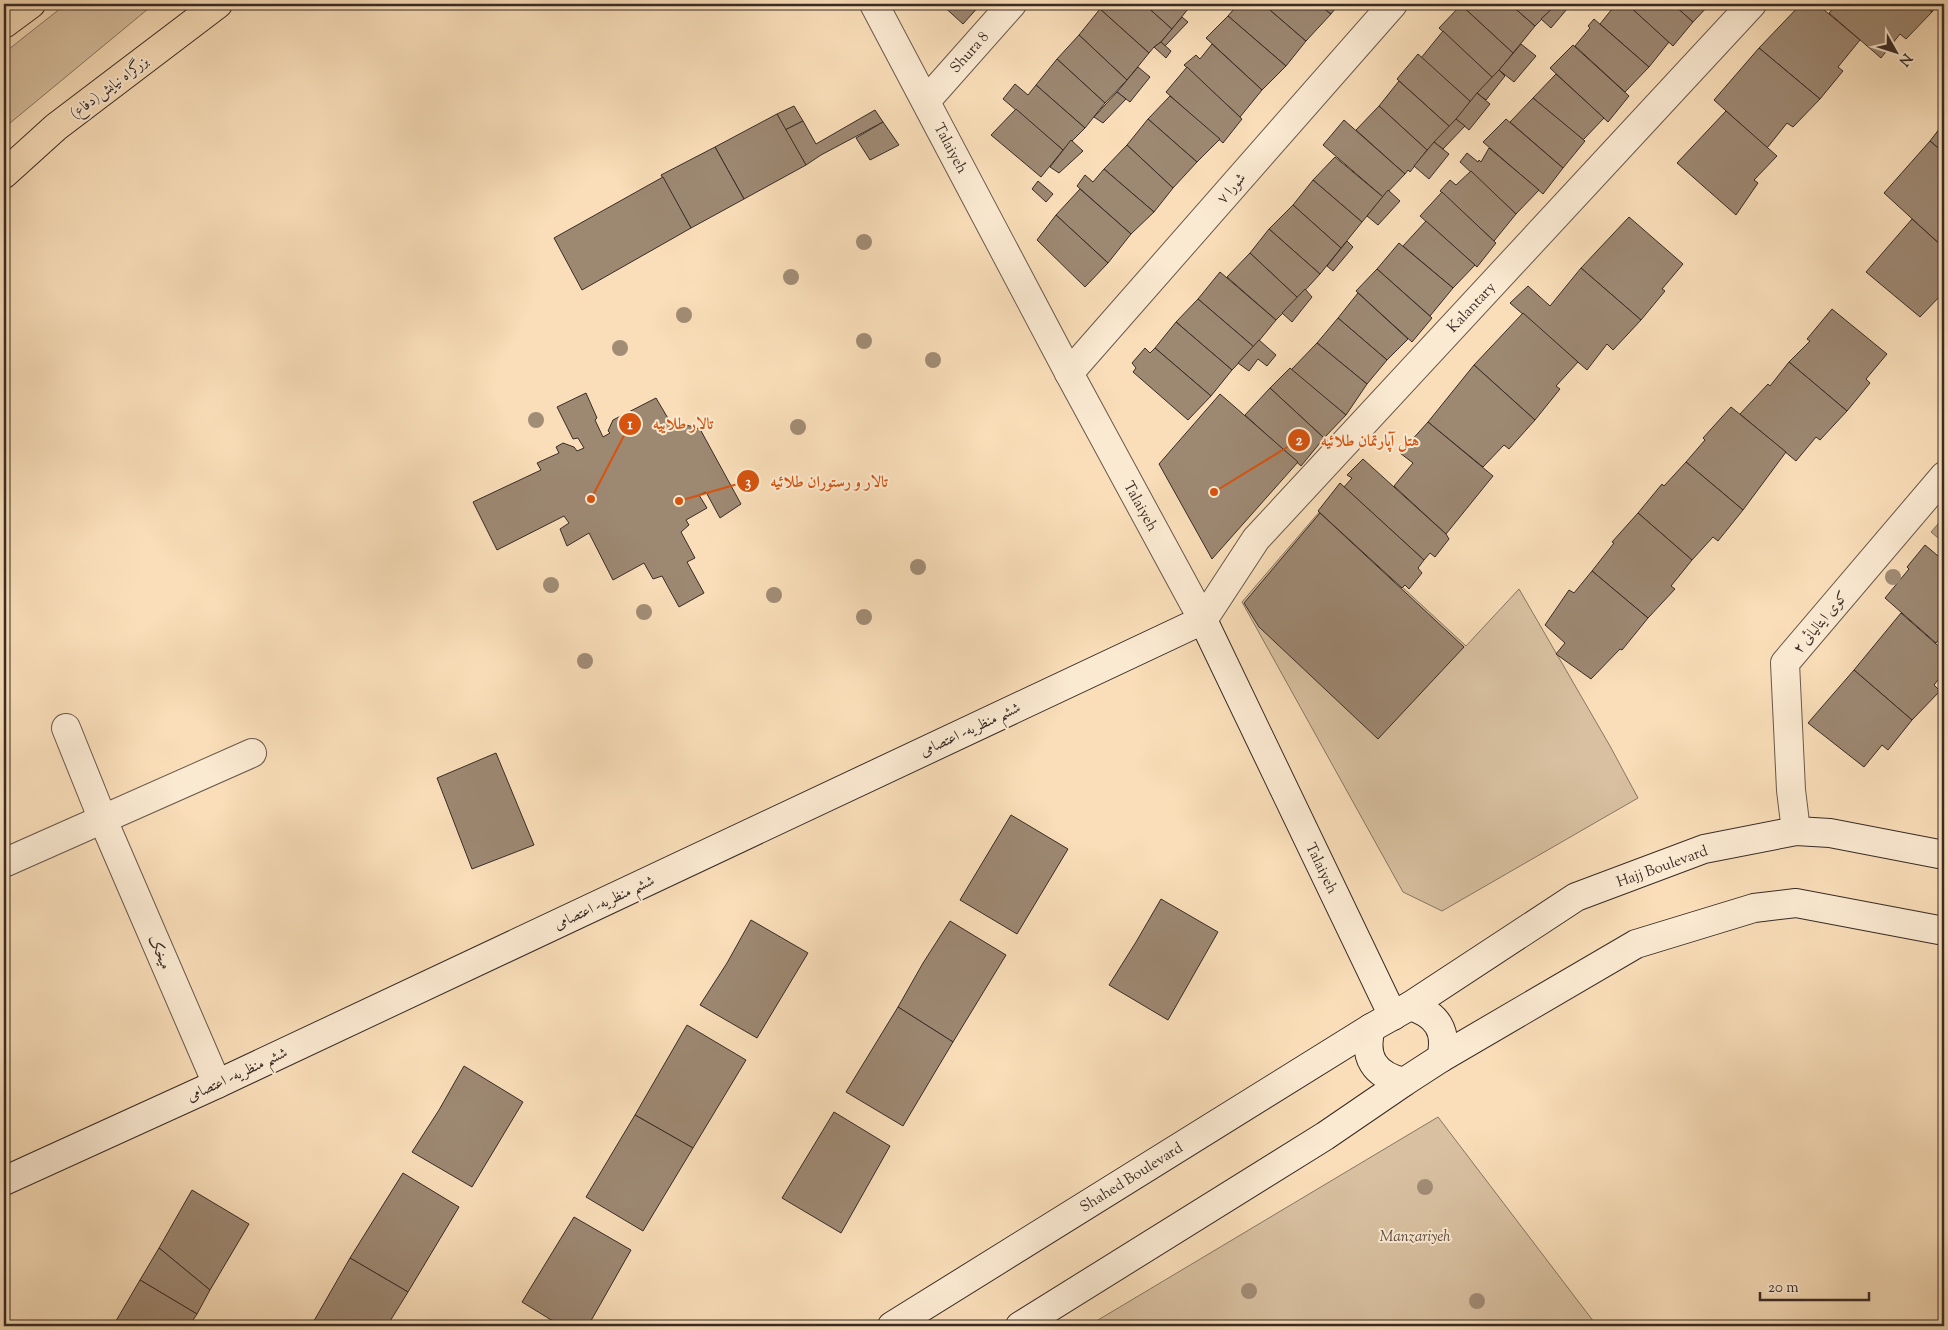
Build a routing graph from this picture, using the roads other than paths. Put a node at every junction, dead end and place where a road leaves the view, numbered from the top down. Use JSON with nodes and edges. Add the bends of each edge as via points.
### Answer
{"nodes":[{"id":1,"x":31,"y":4,"type":"edge"},
{"id":2,"x":218,"y":4,"type":"edge"},
{"id":3,"x":874,"y":4,"type":"edge"},
{"id":4,"x":1012,"y":4,"type":"edge"},
{"id":5,"x":1393,"y":4,"type":"edge"},
{"id":6,"x":1752,"y":4,"type":"edge"},
{"id":7,"x":4,"y":24,"type":"edge"},
{"id":8,"x":926,"y":101,"type":"junction"},
{"id":9,"x":4,"y":174,"type":"edge"},
{"id":10,"x":1069,"y":373,"type":"junction"},
{"id":11,"x":1944,"y":476,"type":"edge"},
{"id":12,"x":1203,"y":620,"type":"junction"},
{"id":13,"x":66,"y":728,"type":"dead end"},
{"id":14,"x":252,"y":753,"type":"dead end"},
{"id":15,"x":103,"y":820,"type":"junction"},
{"id":16,"x":1796,"y":831,"type":"junction"},
{"id":17,"x":1944,"y":855,"type":"edge"},
{"id":18,"x":4,"y":863,"type":"edge"},
{"id":19,"x":1944,"y":931,"type":"edge"},
{"id":20,"x":1391,"y":1016,"type":"junction"},
{"id":21,"x":1441,"y":1058,"type":"junction"},
{"id":22,"x":1404,"y":1082,"type":"junction"},
{"id":23,"x":218,"y":1084,"type":"junction"},
{"id":24,"x":4,"y":1182,"type":"edge"},
{"id":25,"x":892,"y":1326,"type":"edge"},
{"id":26,"x":1020,"y":1326,"type":"edge"}],
"edges":[{"from":1,"to":7,"type":"highway"},
{"from":2,"to":9,"type":"highway","name":"بزرگراه نیایش(دفاع)","via":[[56,127]]},
{"from":3,"to":8,"type":"main road","name":"Talaiyeh"},
{"from":4,"to":8,"type":"main road","name":"Shura 8"},
{"from":5,"to":10,"type":"main road","name":"شورا ۷"},
{"from":6,"to":12,"type":"main road","name":"Kalantary","via":[[1256,539]]},
{"from":8,"to":10,"type":"main road","name":"Talaiyeh"},
{"from":10,"to":12,"type":"main road","name":"Talaiyeh"},
{"from":11,"to":16,"type":"main road","name":"کوی ایتالیائی ۲","via":[[1785,663]]},
{"from":12,"to":20,"type":"main road","name":"Talaiyeh"},
{"from":12,"to":23,"type":"main road","name":"ششم منظریه- اعتصامی"},
{"from":13,"to":15,"type":"main road","name":"میخک"},
{"from":14,"to":15,"type":"main road"},
{"from":15,"to":18,"type":"main road"},
{"from":15,"to":23,"type":"main road","name":"میخک"},
{"from":16,"to":17,"type":"main road","name":"Hajj Boulevard","via":[[1830,833]]},
{"from":16,"to":20,"type":"main road","name":"Hajj Boulevard","via":[[1704,849],[1576,897]]},
{"from":19,"to":21,"type":"main road","via":[[1796,903],[1754,908],[1636,944]]},
{"from":20,"to":21,"type":"main road","via":[[1422,1009],[1431,1016],[1443,1035]]},
{"from":20,"to":22,"type":"main road","via":[[1368,1039],[1368,1052],[1381,1073]]},
{"from":20,"to":25,"type":"main road","name":"Shahed Boulevard"},
{"from":21,"to":22,"type":"main road"},
{"from":22,"to":26,"type":"main road","via":[[1325,1136]]},
{"from":23,"to":24,"type":"main road","name":"ششم منظریه- اعتصامی"}]}
